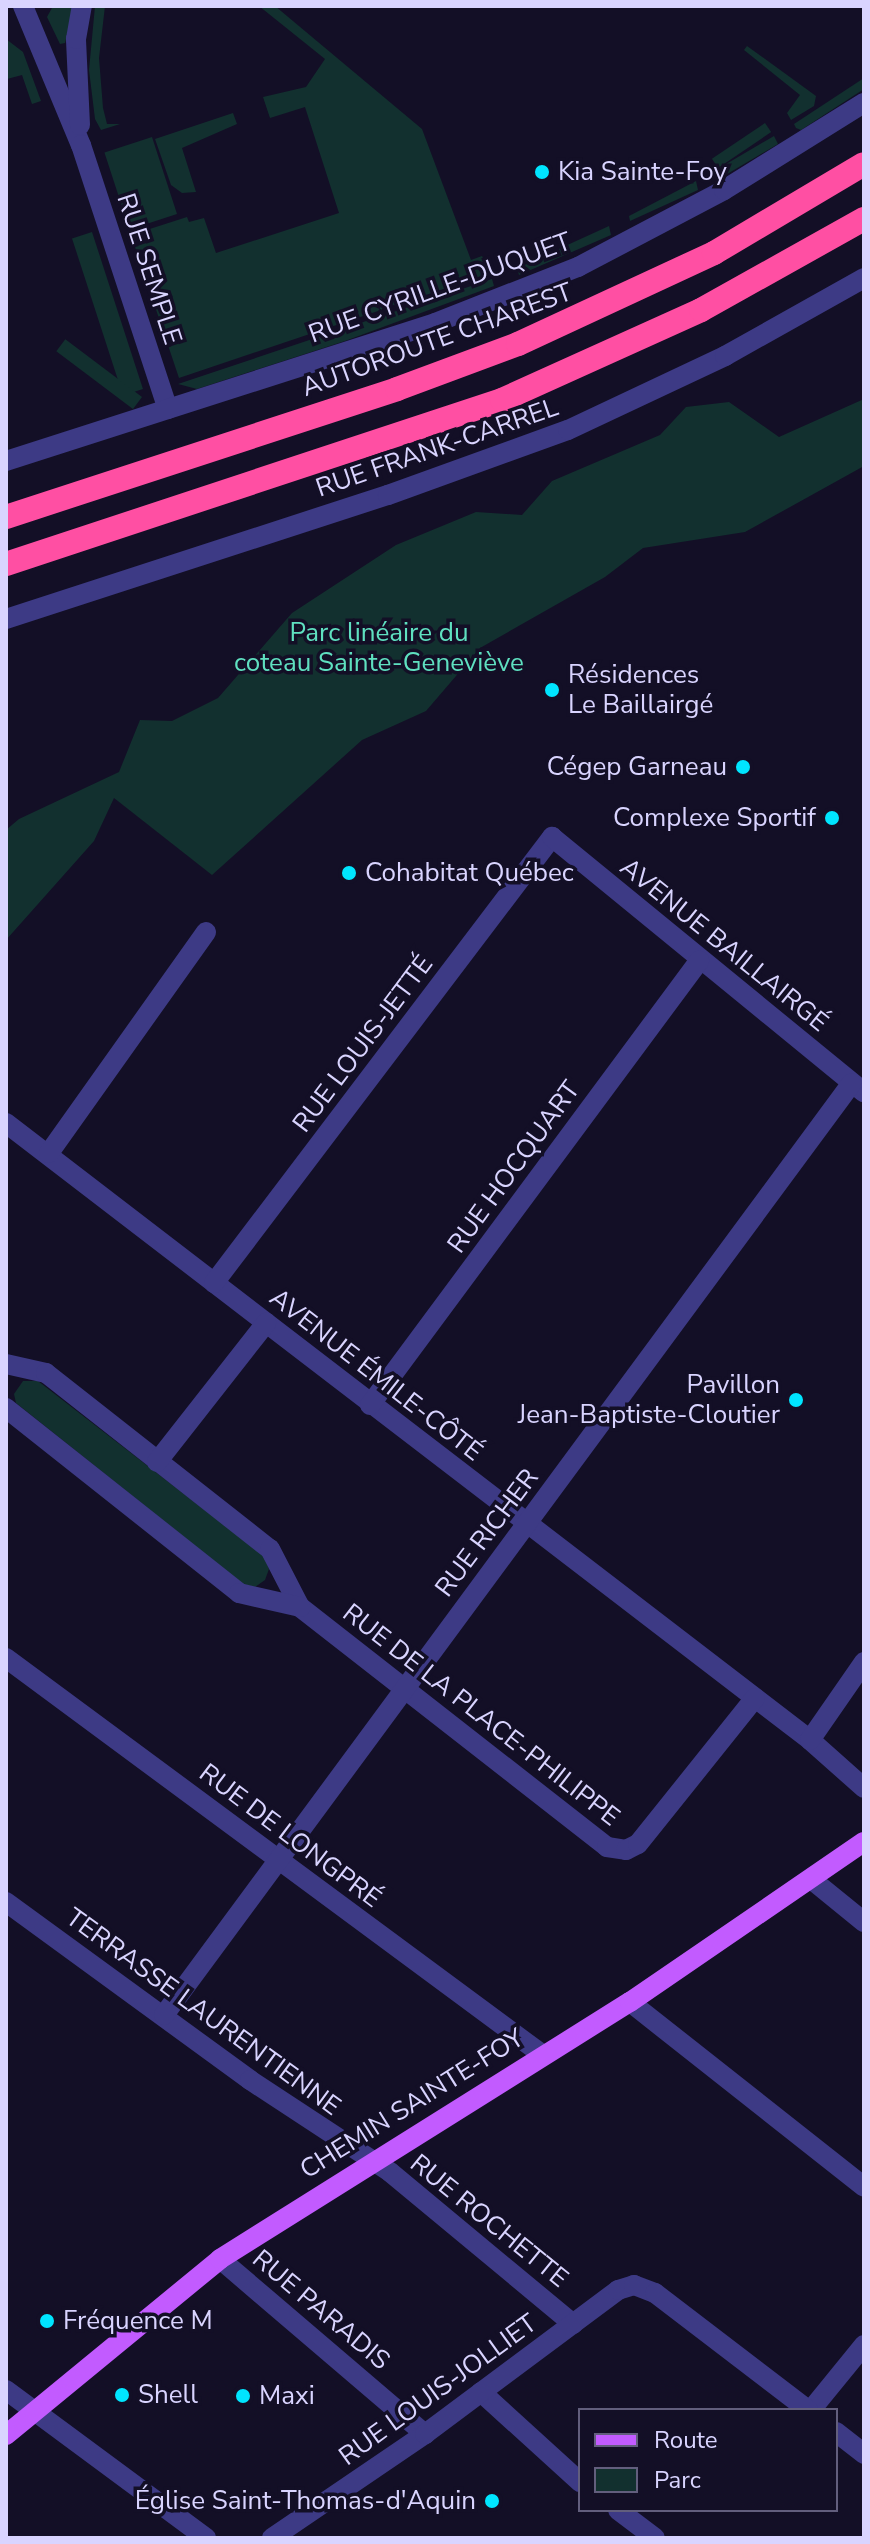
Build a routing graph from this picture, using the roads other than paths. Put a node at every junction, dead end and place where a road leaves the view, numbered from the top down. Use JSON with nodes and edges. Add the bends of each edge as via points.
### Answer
{"nodes":[{"id":1,"x":20,"y":6,"type":"edge"},
{"id":2,"x":82,"y":6,"type":"edge"},
{"id":3,"x":6,"y":11,"type":"edge"},
{"id":4,"x":864,"y":103,"type":"edge"},
{"id":5,"x":81,"y":145,"type":"junction"},
{"id":6,"x":864,"y":164,"type":"edge"},
{"id":7,"x":864,"y":219,"type":"edge"},
{"id":8,"x":864,"y":278,"type":"edge"},
{"id":9,"x":168,"y":409,"type":"junction"},
{"id":10,"x":6,"y":461,"type":"edge"},
{"id":11,"x":6,"y":517,"type":"edge"},
{"id":12,"x":6,"y":564,"type":"edge"},
{"id":13,"x":6,"y":619,"type":"edge"},
{"id":14,"x":552,"y":837,"type":"joint"},
{"id":15,"x":206,"y":932,"type":"dead end"},
{"id":16,"x":699,"y":961,"type":"junction"},
{"id":17,"x":858,"y":1088,"type":"edge"},
{"id":18,"x":6,"y":1123,"type":"edge"},
{"id":19,"x":49,"y":1153,"type":"junction"},
{"id":20,"x":214,"y":1283,"type":"junction"},
{"id":21,"x":266,"y":1323,"type":"junction"},
{"id":22,"x":6,"y":1364,"type":"edge"},
{"id":23,"x":370,"y":1405,"type":"junction"},
{"id":24,"x":6,"y":1408,"type":"edge"},
{"id":25,"x":157,"y":1462,"type":"junction"},
{"id":26,"x":527,"y":1523,"type":"junction"},
{"id":27,"x":300,"y":1607,"type":"junction"},
{"id":28,"x":6,"y":1658,"type":"edge"},
{"id":29,"x":864,"y":1662,"type":"edge"},
{"id":30,"x":403,"y":1688,"type":"junction"},
{"id":31,"x":755,"y":1698,"type":"junction"},
{"id":32,"x":810,"y":1740,"type":"junction"},
{"id":33,"x":864,"y":1788,"type":"edge"},
{"id":34,"x":864,"y":1842,"type":"edge"},
{"id":35,"x":277,"y":1859,"type":"junction"},
{"id":36,"x":811,"y":1879,"type":"junction"},
{"id":37,"x":7,"y":1903,"type":"edge"},
{"id":38,"x":864,"y":1922,"type":"edge"},
{"id":39,"x":630,"y":2002,"type":"junction"},
{"id":40,"x":164,"y":2015,"type":"junction"},
{"id":41,"x":543,"y":2055,"type":"junction"},
{"id":42,"x":371,"y":2161,"type":"junction"},
{"id":43,"x":864,"y":2187,"type":"edge"},
{"id":44,"x":220,"y":2259,"type":"junction"},
{"id":45,"x":573,"y":2324,"type":"junction"},
{"id":46,"x":864,"y":2345,"type":"edge"},
{"id":47,"x":6,"y":2390,"type":"edge"},
{"id":48,"x":481,"y":2392,"type":"junction"},
{"id":49,"x":807,"y":2408,"type":"edge"},
{"id":50,"x":812,"y":2408,"type":"edge"},
{"id":51,"x":32,"y":2413,"type":"junction"},
{"id":52,"x":425,"y":2434,"type":"junction"},
{"id":53,"x":838,"y":2434,"type":"edge"},
{"id":54,"x":6,"y":2435,"type":"edge"},
{"id":55,"x":864,"y":2454,"type":"edge"},
{"id":56,"x":578,"y":2480,"type":"edge"},
{"id":57,"x":621,"y":2512,"type":"edge"},
{"id":58,"x":206,"y":2538,"type":"edge"},
{"id":59,"x":272,"y":2538,"type":"edge"},
{"id":60,"x":655,"y":2538,"type":"edge"}],
"edges":[{"from":1,"to":3,"type":"street"},
{"from":1,"to":5,"type":"street","name":"RUE SEMPLE"},
{"from":2,"to":5,"type":"street","name":"RUE SEMPLE","via":[[76,39]]},
{"from":4,"to":9,"type":"street","name":"RUE CYRILLE-DUQUET","via":[[724,190],[578,267],[435,323]]},
{"from":5,"to":9,"type":"street","name":"RUE SEMPLE"},
{"from":6,"to":11,"type":"highway","name":"AUTOROUTE CHAREST","via":[[701,259],[518,344]]},
{"from":7,"to":12,"type":"highway","via":[[701,310],[502,400]]},
{"from":8,"to":13,"type":"street","name":"RUE FRANK-CARREL","via":[[725,356],[568,430],[388,495]]},
{"from":9,"to":10,"type":"street","name":"RUE CYRILLE-DUQUET"},
{"from":14,"to":16,"type":"street","name":"AVENUE BAILLAIRGÉ"},
{"from":14,"to":20,"type":"street","name":"RUE LOUIS-JETTÉ"},
{"from":15,"to":19,"type":"street"},
{"from":16,"to":17,"type":"street","name":"AVENUE BAILLAIRGÉ"},
{"from":16,"to":23,"type":"street","name":"RUE HOCQUART"},
{"from":17,"to":26,"type":"street","name":"RUE RICHER"},
{"from":18,"to":19,"type":"street","name":"AVENUE ÉMILE-CÔTÉ"},
{"from":19,"to":20,"type":"street","name":"AVENUE ÉMILE-CÔTÉ"},
{"from":20,"to":21,"type":"street","name":"AVENUE ÉMILE-CÔTÉ"},
{"from":21,"to":23,"type":"street","name":"AVENUE ÉMILE-CÔTÉ"},
{"from":21,"to":25,"type":"street"},
{"from":22,"to":25,"type":"street","name":"RUE DE LA PLACE-PHILIPPE","via":[[46,1373]]},
{"from":23,"to":26,"type":"street","name":"AVENUE ÉMILE-CÔTÉ"},
{"from":24,"to":27,"type":"street","name":"RUE DE LA PLACE-PHILIPPE","via":[[239,1593]]},
{"from":25,"to":27,"type":"street","name":"RUE DE LA PLACE-PHILIPPE","via":[[270,1549]]},
{"from":26,"to":30,"type":"street","name":"RUE RICHER"},
{"from":26,"to":31,"type":"street","name":"AVENUE ÉMILE-CÔTÉ"},
{"from":27,"to":30,"type":"street","name":"RUE DE LA PLACE-PHILIPPE"},
{"from":28,"to":35,"type":"street","name":"RUE DE LONGPRÉ"},
{"from":29,"to":32,"type":"street"},
{"from":30,"to":31,"type":"street","name":"RUE DE LA PLACE-PHILIPPE","via":[[618,1850],[638,1844]]},
{"from":30,"to":35,"type":"street","name":"RUE RICHER"},
{"from":31,"to":32,"type":"street","name":"AVENUE ÉMILE-CÔTÉ"},
{"from":32,"to":33,"type":"street","name":"AVENUE ÉMILE-CÔTÉ"},
{"from":34,"to":36,"type":"main road","name":"CHEMIN SAINTE-FOY"},
{"from":35,"to":40,"type":"street","name":"RUE RICHER"},
{"from":35,"to":41,"type":"street","name":"RUE DE LONGPRÉ"},
{"from":36,"to":38,"type":"street"},
{"from":36,"to":39,"type":"main road","name":"CHEMIN SAINTE-FOY"},
{"from":37,"to":40,"type":"street","name":"TERRASSE LAURENTIENNE"},
{"from":39,"to":41,"type":"main road","name":"CHEMIN SAINTE-FOY"},
{"from":39,"to":43,"type":"street"},
{"from":40,"to":42,"type":"street","name":"TERRASSE LAURENTIENNE"},
{"from":41,"to":42,"type":"main road","name":"CHEMIN SAINTE-FOY"},
{"from":42,"to":44,"type":"main road","name":"CHEMIN SAINTE-FOY"},
{"from":42,"to":45,"type":"street","name":"RUE ROCHETTE"},
{"from":44,"to":51,"type":"main road","name":"CHEMIN SAINTE-FOY"},
{"from":44,"to":52,"type":"street","name":"RUE PARADIS"},
{"from":45,"to":48,"type":"street","name":"RUE LOUIS-JOLLIET"},
{"from":45,"to":49,"type":"street","name":"RUE LOUIS-JOLLIET","via":[[618,2290],[634,2285],[655,2293]]},
{"from":46,"to":50,"type":"street"},
{"from":47,"to":51,"type":"street"},
{"from":48,"to":52,"type":"street","name":"RUE LOUIS-JOLLIET"},
{"from":48,"to":56,"type":"street"},
{"from":51,"to":54,"type":"main road","name":"CHEMIN SAINTE-FOY"},
{"from":51,"to":58,"type":"street"},
{"from":52,"to":59,"type":"street","name":"RUE LOUIS-JOLLIET"},
{"from":53,"to":55,"type":"street"},
{"from":57,"to":60,"type":"street"}]}
